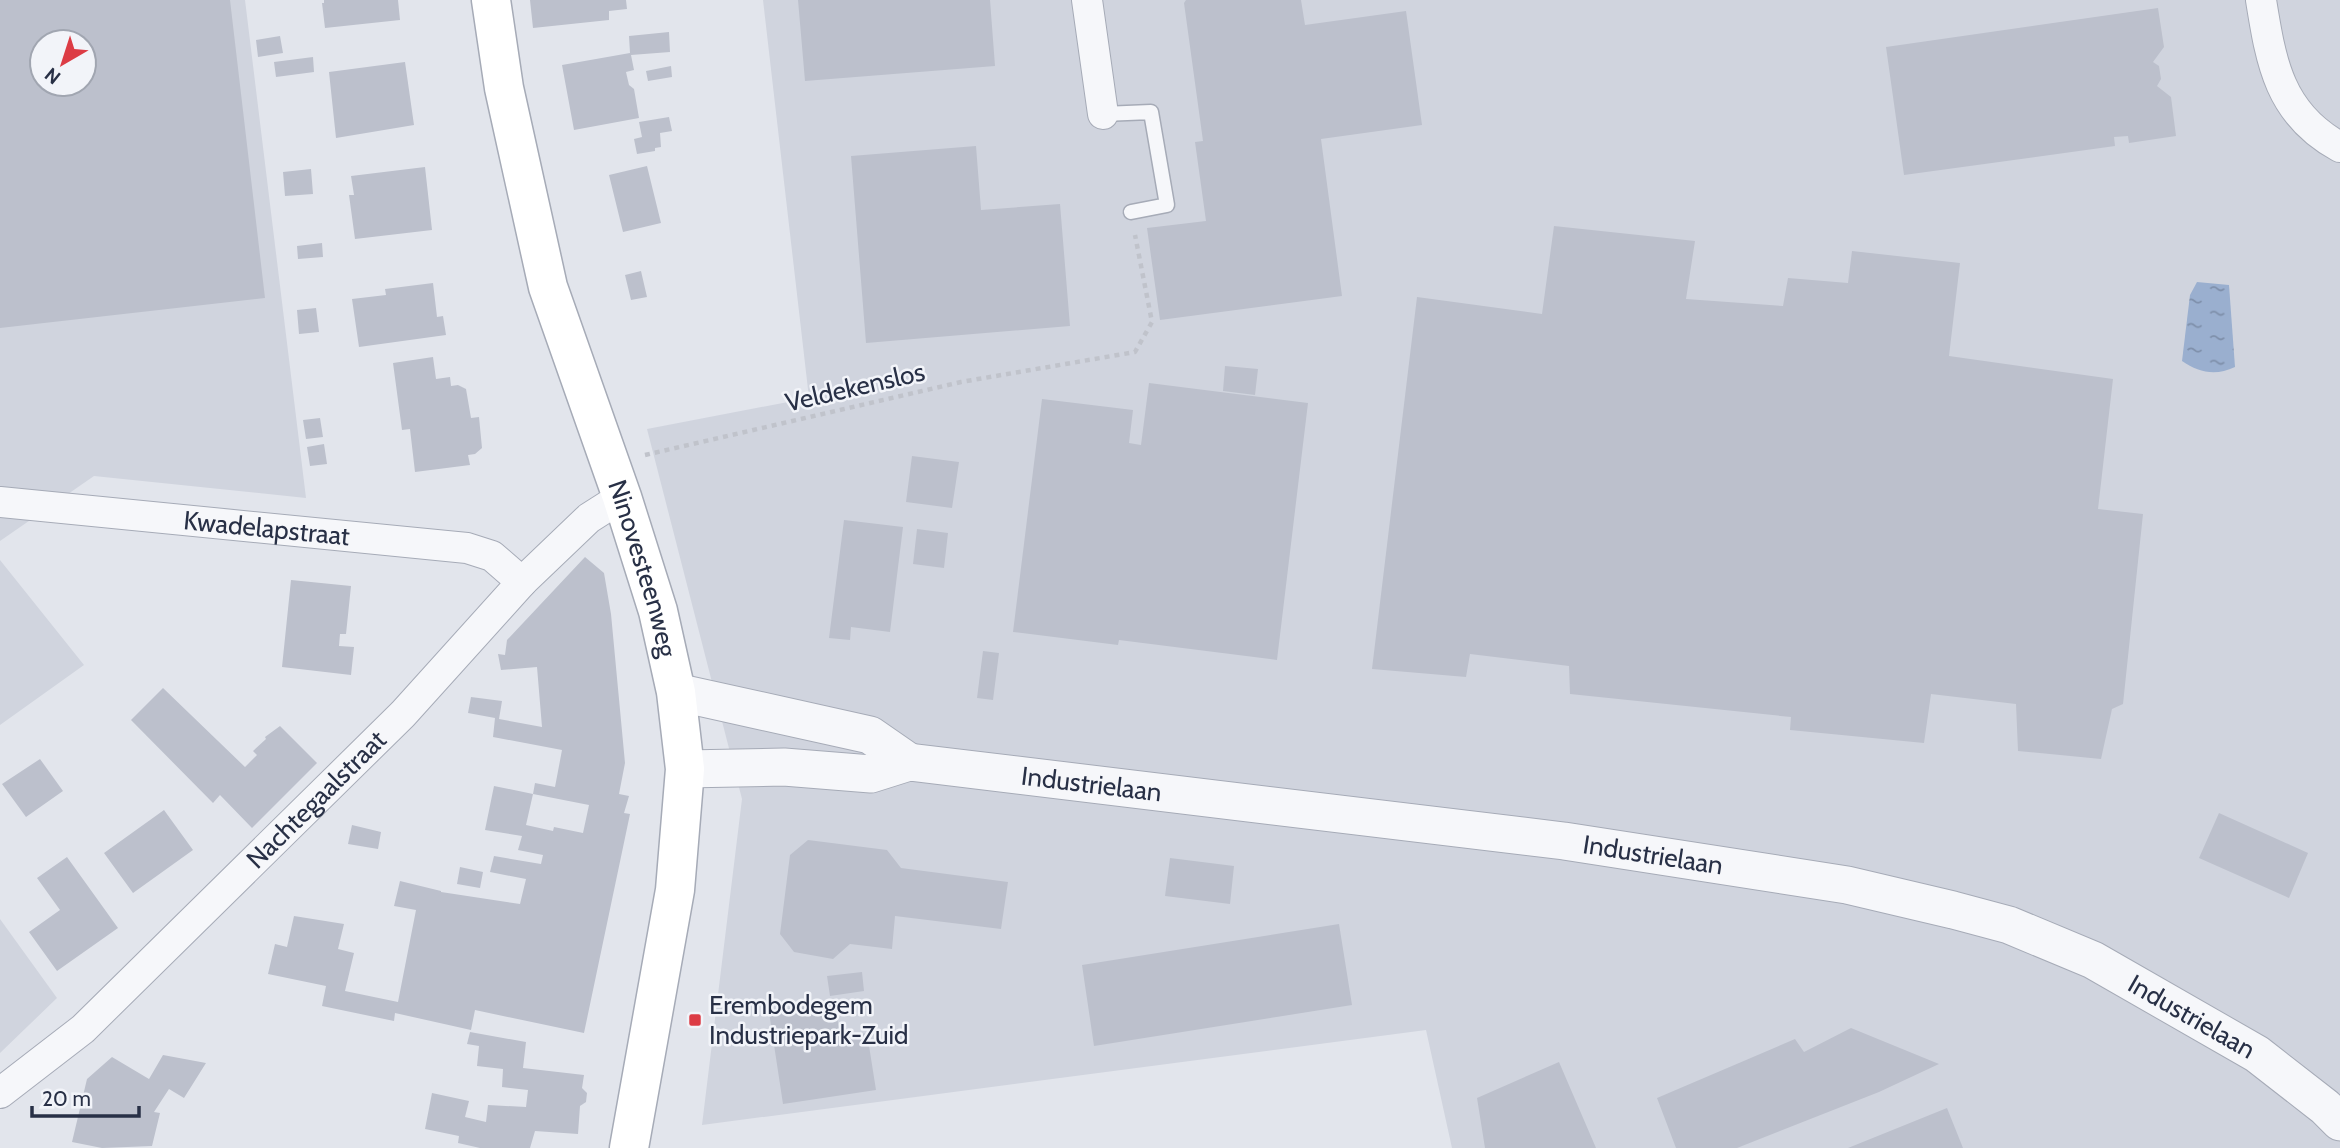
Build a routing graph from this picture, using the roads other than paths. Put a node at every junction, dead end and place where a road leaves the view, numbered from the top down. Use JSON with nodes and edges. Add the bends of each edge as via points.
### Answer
{"nodes":[{"id":1,"x":491,"y":0,"type":"edge"},
{"id":2,"x":1087,"y":0,"type":"edge"},
{"id":3,"x":2261,"y":0,"type":"edge"},
{"id":4,"x":1103,"y":114,"type":"joint"},
{"id":5,"x":2340,"y":147,"type":"edge"},
{"id":6,"x":1131,"y":212,"type":"road end"},
{"id":7,"x":616,"y":480,"type":"junction"},
{"id":8,"x":0,"y":502,"type":"edge"},
{"id":9,"x":522,"y":582,"type":"junction"},
{"id":10,"x":676,"y":692,"type":"junction"},
{"id":11,"x":909,"y":762,"type":"junction"},
{"id":12,"x":685,"y":769,"type":"junction"},
{"id":13,"x":0,"y":1093,"type":"edge"},
{"id":14,"x":2335,"y":1108,"type":"edge"},
{"id":15,"x":629,"y":1148,"type":"edge"}],
"edges":[{"from":1,"to":7,"type":"main road","name":"Ninovesteenweg","via":[[504,88],[548,287]]},
{"from":2,"to":4,"type":"street"},
{"from":3,"to":5,"type":"street","via":[[2269,54],[2287,99],[2323,138]]},
{"from":4,"to":6,"type":"lane","via":[[1151,113],[1167,205]]},
{"from":7,"to":9,"type":"street","name":"Nachtegaalstraat","via":[[589,518]]},
{"from":7,"to":10,"type":"main road","name":"Ninovesteenweg","via":[[658,611]]},
{"from":8,"to":9,"type":"street","name":"Kwadelapstraat","via":[[467,548],[492,556]]},
{"from":9,"to":13,"type":"street","name":"Nachtegaalstraat","via":[[403,714],[83,1029]]},
{"from":10,"to":11,"type":"street","name":"Industrielaan","via":[[870,735]]},
{"from":10,"to":12,"type":"main road","name":"Ninovesteenweg"},
{"from":11,"to":12,"type":"street","name":"Industrielaan","via":[[871,774],[784,767]]},
{"from":11,"to":14,"type":"street","name":"Industrielaan","via":[[1564,841],[1847,885],[1953,910],[2009,925],[2093,960],[2257,1054]]},
{"from":12,"to":15,"type":"main road","name":"Ninovesteenweg","via":[[676,890]]}]}
